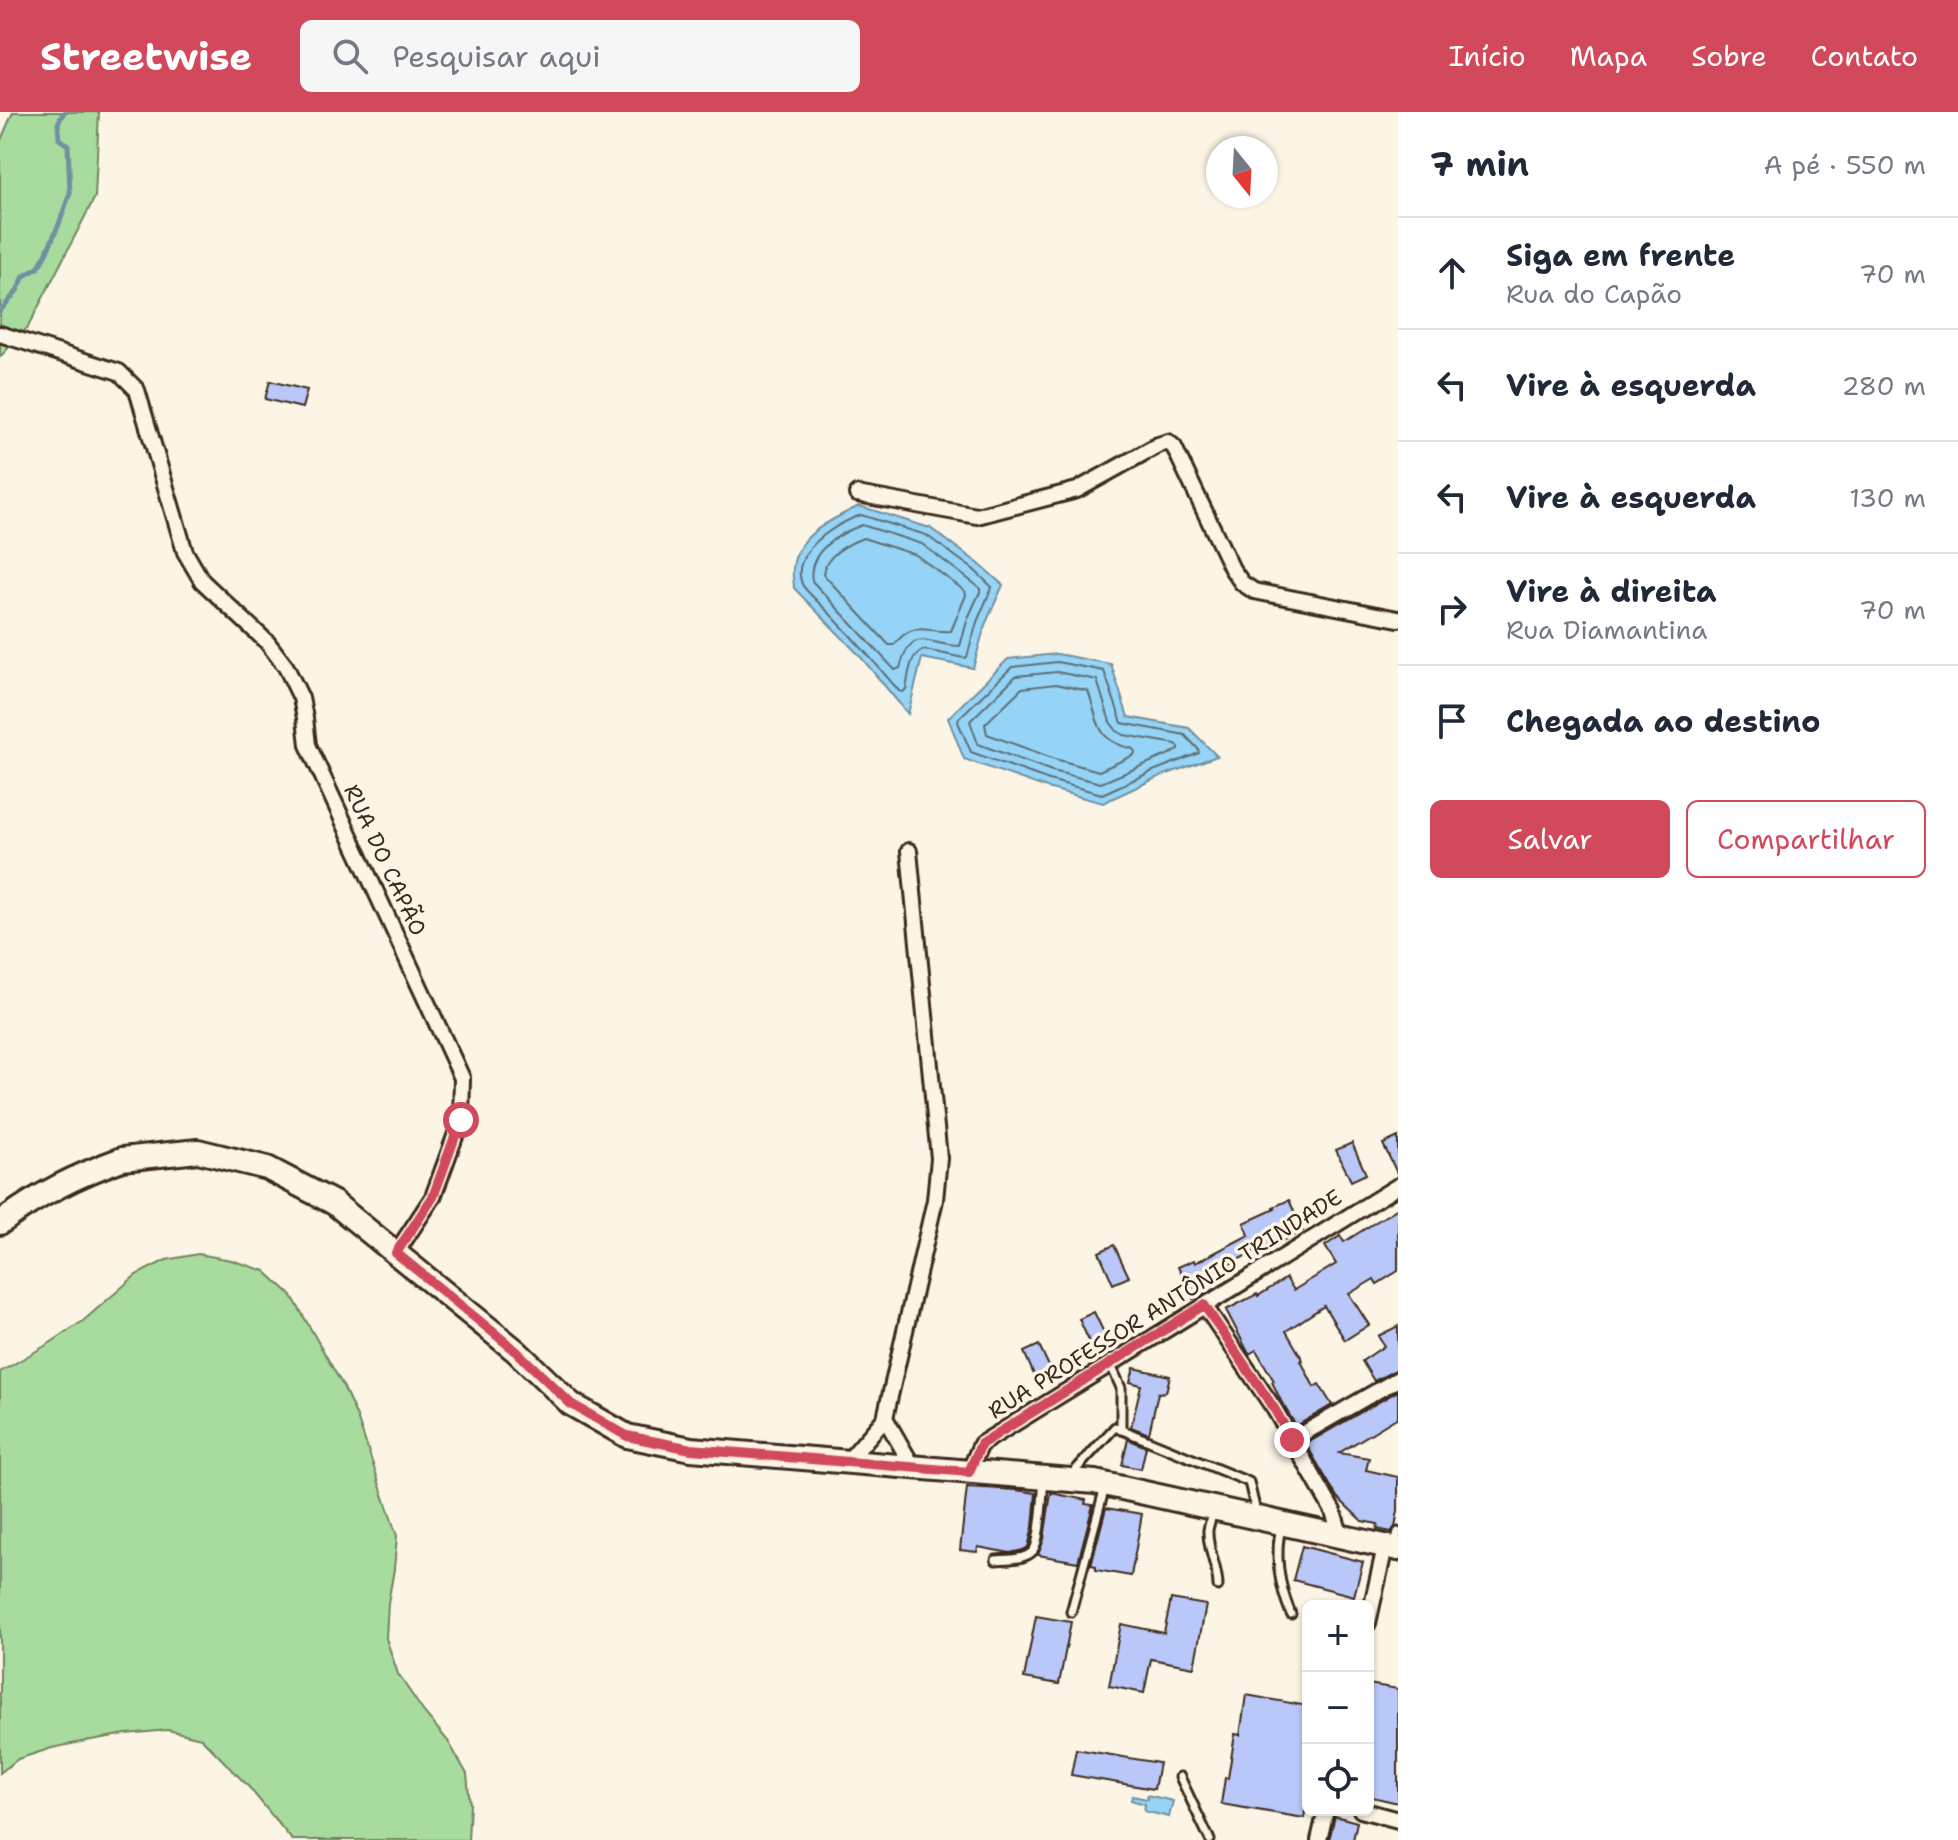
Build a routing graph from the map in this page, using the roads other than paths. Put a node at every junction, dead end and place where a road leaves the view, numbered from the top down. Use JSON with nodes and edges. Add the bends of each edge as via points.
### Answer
{"nodes":[{"id":1,"x":0,"y":334,"type":"edge"},
{"id":2,"x":857,"y":494,"type":"dead end"},
{"id":3,"x":1398,"y":619,"type":"edge"},
{"id":4,"x":909,"y":851,"type":"dead end"},
{"id":5,"x":1398,"y":1186,"type":"edge"},
{"id":6,"x":0,"y":1223,"type":"edge"},
{"id":7,"x":396,"y":1253,"type":"junction"},
{"id":8,"x":1204,"y":1305,"type":"junction"},
{"id":9,"x":1110,"y":1363,"type":"junction"},
{"id":10,"x":1398,"y":1379,"type":"edge"},
{"id":11,"x":885,"y":1418,"type":"junction"},
{"id":12,"x":1121,"y":1430,"type":"junction"},
{"id":13,"x":1292,"y":1440,"type":"junction"},
{"id":14,"x":847,"y":1462,"type":"junction"},
{"id":15,"x":913,"y":1467,"type":"junction"},
{"id":16,"x":969,"y":1472,"type":"junction"},
{"id":17,"x":1055,"y":1479,"type":"junction"},
{"id":18,"x":1106,"y":1484,"type":"junction"},
{"id":19,"x":1214,"y":1509,"type":"junction"},
{"id":20,"x":1257,"y":1518,"type":"junction"},
{"id":21,"x":1281,"y":1524,"type":"junction"},
{"id":22,"x":1341,"y":1537,"type":"junction"},
{"id":23,"x":1394,"y":1544,"type":"edge"},
{"id":24,"x":996,"y":1560,"type":"dead end"},
{"id":25,"x":1218,"y":1586,"type":"dead end"},
{"id":26,"x":1374,"y":1605,"type":"edge"},
{"id":27,"x":1071,"y":1612,"type":"dead end"},
{"id":28,"x":1291,"y":1614,"type":"dead end"},
{"id":29,"x":1180,"y":1777,"type":"dead end"},
{"id":30,"x":1374,"y":1814,"type":"edge"},
{"id":31,"x":1325,"y":1816,"type":"edge"},
{"id":32,"x":1398,"y":1820,"type":"edge"},
{"id":33,"x":1210,"y":1840,"type":"edge"},
{"id":34,"x":1319,"y":1840,"type":"edge"}],
"edges":[{"from":1,"to":7,"type":"street","name":"RUA DO CAPÃO","via":[[119,372],[137,390],[185,552],[202,581],[267,642],[301,698],[308,745],[462,1078],[461,1120],[433,1197]]},
{"from":2,"to":3,"type":"street","via":[[977,516],[1077,490],[1168,442],[1242,583],[1254,591]]},
{"from":4,"to":11,"type":"street","via":[[939,1158],[935,1200]]},
{"from":5,"to":8,"type":"street","name":"RUA PROFESSOR ANTÔNIO TRINDADE"},
{"from":6,"to":7,"type":"main road","via":[[44,1193],[122,1159],[198,1151],[267,1168],[334,1203]]},
{"from":7,"to":14,"type":"main road","via":[[516,1351],[571,1404],[627,1436],[691,1449]]},
{"from":8,"to":9,"type":"street","name":"RUA PROFESSOR ANTÔNIO TRINDADE"},
{"from":8,"to":13,"type":"street"},
{"from":9,"to":12,"type":"lane","via":[[1121,1388]]},
{"from":9,"to":16,"type":"street","name":"RUA PROFESSOR ANTÔNIO TRINDADE","via":[[981,1444]]},
{"from":10,"to":13,"type":"street"},
{"from":11,"to":14,"type":"street"},
{"from":11,"to":15,"type":"street"},
{"from":12,"to":17,"type":"lane","via":[[1115,1427]]},
{"from":12,"to":20,"type":"lane","via":[[1249,1482]]},
{"from":13,"to":22,"type":"street","via":[[1333,1511]]},
{"from":14,"to":15,"type":"main road"},
{"from":15,"to":16,"type":"main road"},
{"from":16,"to":17,"type":"main road"},
{"from":17,"to":18,"type":"main road"},
{"from":17,"to":24,"type":"lane","via":[[1032,1552]]},
{"from":18,"to":19,"type":"main road"},
{"from":18,"to":27,"type":"lane"},
{"from":19,"to":20,"type":"main road"},
{"from":19,"to":25,"type":"lane","via":[[1208,1531]]},
{"from":20,"to":21,"type":"main road"},
{"from":21,"to":22,"type":"main road"},
{"from":21,"to":28,"type":"lane","via":[[1279,1580]]},
{"from":22,"to":23,"type":"main road"},
{"from":23,"to":26,"type":"street"},
{"from":29,"to":33,"type":"lane"},
{"from":30,"to":32,"type":"street"},
{"from":31,"to":34,"type":"street"}]}
